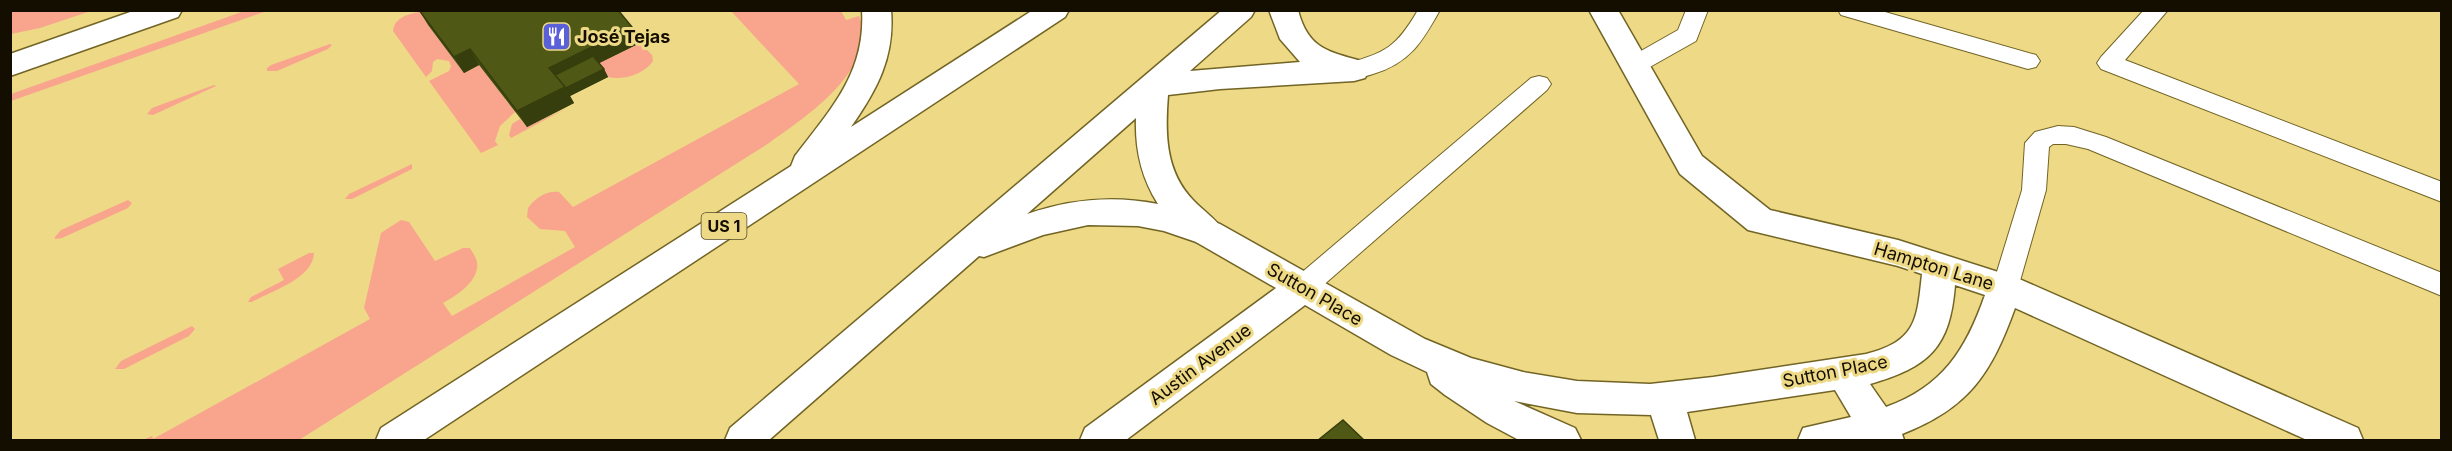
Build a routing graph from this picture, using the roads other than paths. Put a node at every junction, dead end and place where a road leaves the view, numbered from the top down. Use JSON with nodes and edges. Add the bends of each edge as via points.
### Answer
{"nodes":[{"id":1,"x":168,"y":10,"type":"edge"},
{"id":2,"x":876,"y":10,"type":"edge"},
{"id":3,"x":1054,"y":10,"type":"edge"},
{"id":4,"x":1241,"y":10,"type":"edge"},
{"id":5,"x":1283,"y":10,"type":"edge"},
{"id":6,"x":1429,"y":10,"type":"edge"},
{"id":7,"x":1603,"y":10,"type":"edge"},
{"id":8,"x":1697,"y":10,"type":"edge"},
{"id":9,"x":1849,"y":10,"type":"edge"},
{"id":10,"x":2157,"y":10,"type":"edge"},
{"id":11,"x":2028,"y":61,"type":"dead end"},
{"id":12,"x":10,"y":65,"type":"edge"},
{"id":13,"x":1633,"y":66,"type":"junction"},
{"id":14,"x":1354,"y":70,"type":"junction"},
{"id":15,"x":1539,"y":84,"type":"dead end"},
{"id":16,"x":1154,"y":86,"type":"junction"},
{"id":17,"x":796,"y":179,"type":"junction"},
{"id":18,"x":2442,"y":192,"type":"edge"},
{"id":19,"x":1208,"y":233,"type":"junction"},
{"id":20,"x":957,"y":255,"type":"junction"},
{"id":21,"x":1940,"y":266,"type":"junction"},
{"id":22,"x":2442,"y":285,"type":"edge"},
{"id":23,"x":1302,"y":287,"type":"junction"},
{"id":24,"x":2005,"y":288,"type":"junction"},
{"id":25,"x":1422,"y":354,"type":"junction"},
{"id":26,"x":1843,"y":372,"type":"junction"},
{"id":27,"x":1665,"y":398,"type":"junction"},
{"id":28,"x":1881,"y":434,"type":"edge"},
{"id":29,"x":394,"y":441,"type":"edge"},
{"id":30,"x":743,"y":441,"type":"edge"},
{"id":31,"x":1098,"y":441,"type":"edge"},
{"id":32,"x":1562,"y":441,"type":"edge"},
{"id":33,"x":1677,"y":441,"type":"edge"},
{"id":34,"x":1816,"y":441,"type":"edge"},
{"id":35,"x":2345,"y":441,"type":"edge"}],
"edges":[{"from":1,"to":12,"type":"main road"},
{"from":2,"to":17,"type":"main road","via":[[878,40],[866,76]]},
{"from":3,"to":17,"type":"main road","number":"US 1"},
{"from":4,"to":16,"type":"main road"},
{"from":5,"to":14,"type":"main road","via":[[1291,37],[1299,47],[1323,62]]},
{"from":6,"to":14,"type":"lane","via":[[1402,50],[1380,64]]},
{"from":7,"to":13,"type":"main road","name":"Hampton Lane"},
{"from":8,"to":13,"type":"lane","via":[[1688,35]]},
{"from":9,"to":11,"type":"lane"},
{"from":10,"to":18,"type":"lane","via":[[2109,63]]},
{"from":13,"to":21,"type":"main road","name":"Hampton Lane","via":[[1691,165],[1760,221],[1858,242]]},
{"from":14,"to":16,"type":"main road"},
{"from":15,"to":23,"type":"lane"},
{"from":16,"to":19,"type":"main road","via":[[1152,135],[1158,176],[1177,207]]},
{"from":16,"to":20,"type":"main road"},
{"from":17,"to":29,"type":"main road","number":"US 1"},
{"from":19,"to":20,"type":"main road","via":[[1153,214],[1105,209],[1051,219]]},
{"from":19,"to":23,"type":"main road","name":"Sutton Place"},
{"from":20,"to":30,"type":"main road"},
{"from":21,"to":24,"type":"main road","name":"Hampton Lane"},
{"from":21,"to":26,"type":"main road","name":"Sutton Place","via":[[1932,321],[1917,346],[1887,363]]},
{"from":22,"to":24,"type":"lane","via":[[2097,143],[2054,135],[2037,143],[2034,190]]},
{"from":23,"to":25,"type":"main road","name":"Sutton Place"},
{"from":23,"to":31,"type":"main road","name":"Austin Avenue"},
{"from":24,"to":28,"type":"main road","via":[[1976,357],[1964,374],[1944,394]]},
{"from":24,"to":35,"type":"main road","name":"Hampton Lane"},
{"from":25,"to":27,"type":"main road","name":"Sutton Place","via":[[1478,375],[1538,390],[1599,399]]},
{"from":25,"to":32,"type":"main road","name":"Sutton Place","via":[[1488,406]]},
{"from":26,"to":27,"type":"main road","name":"Sutton Place"},
{"from":26,"to":28,"type":"main road"},
{"from":27,"to":33,"type":"main road"},
{"from":28,"to":34,"type":"main road"}]}
